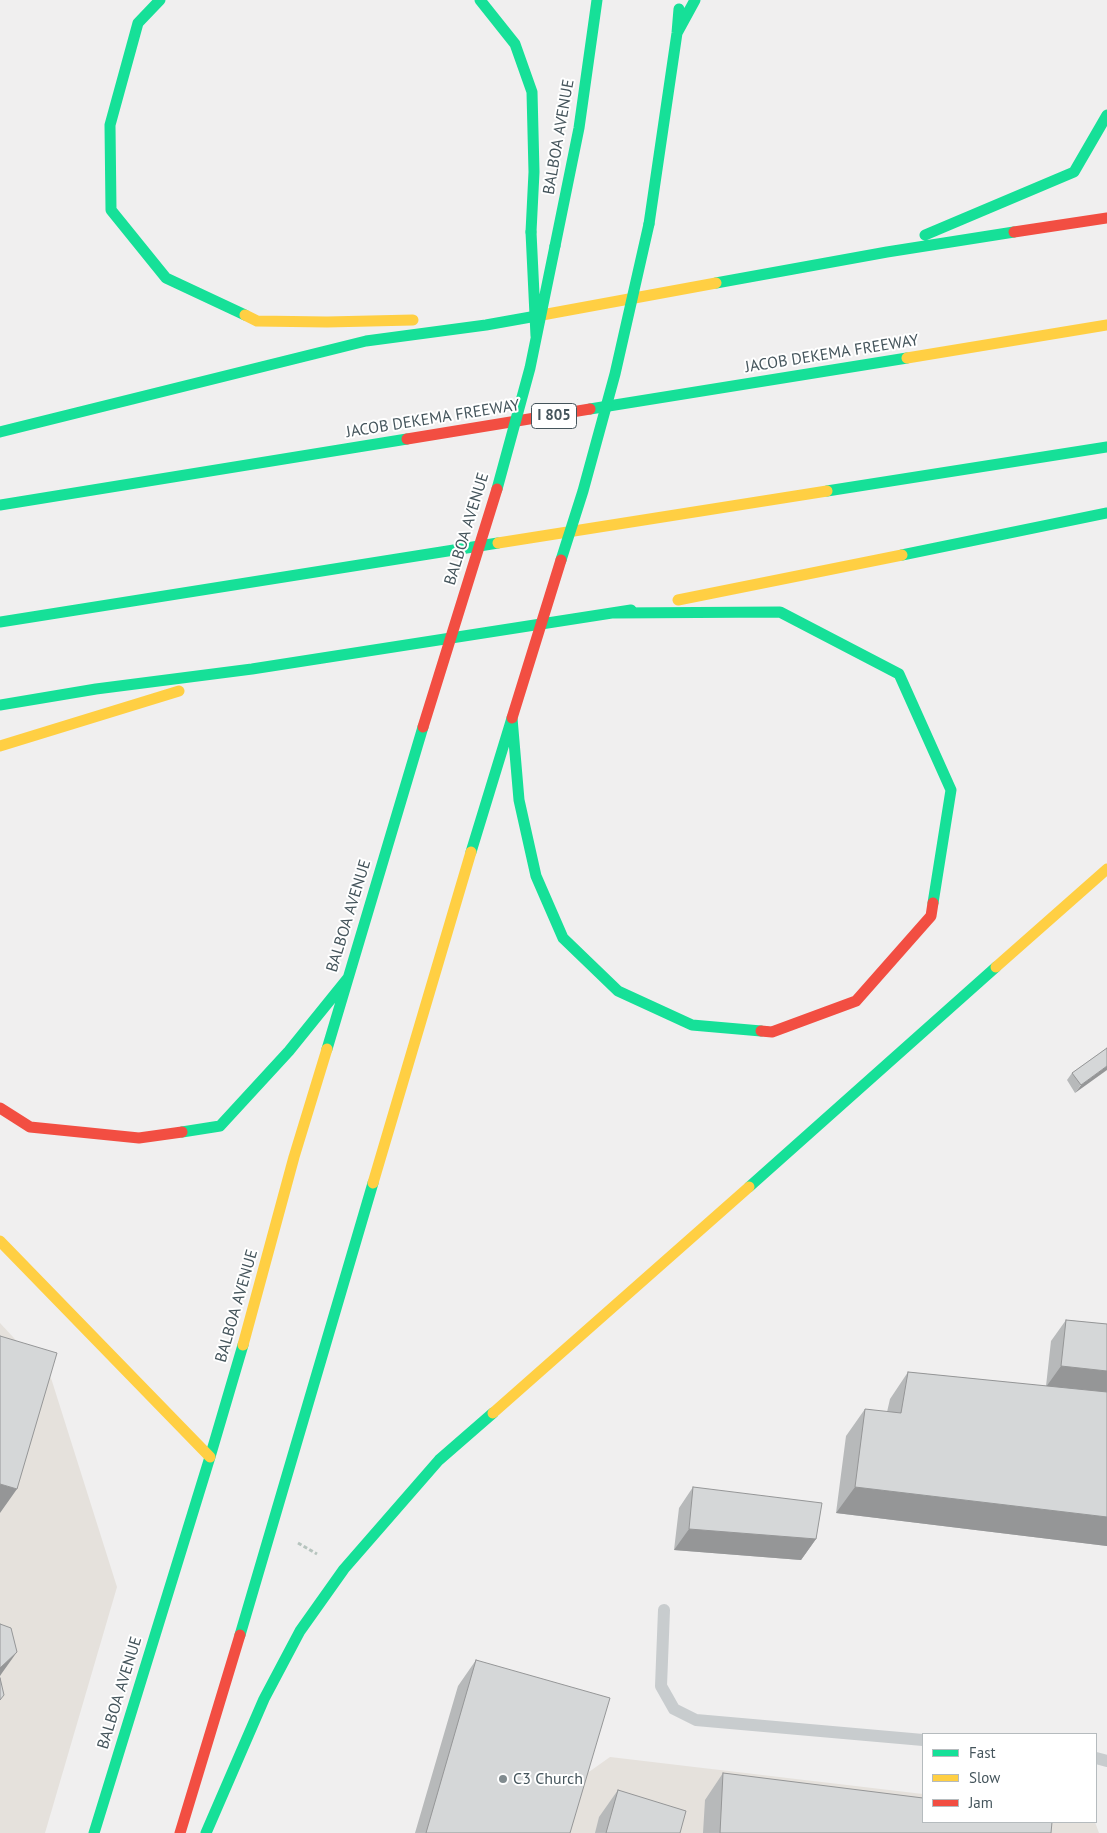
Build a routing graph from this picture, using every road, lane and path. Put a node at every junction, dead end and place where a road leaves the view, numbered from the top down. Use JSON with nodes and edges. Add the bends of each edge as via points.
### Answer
{"nodes":[{"id":1,"x":160,"y":0,"type":"edge"},
{"id":2,"x":480,"y":0,"type":"edge"},
{"id":3,"x":597,"y":0,"type":"edge"},
{"id":4,"x":679,"y":0,"type":"edge"},
{"id":5,"x":695,"y":0,"type":"edge"},
{"id":6,"x":677,"y":33,"type":"junction"},
{"id":7,"x":1107,"y":115,"type":"edge"},
{"id":8,"x":1107,"y":218,"type":"edge"},
{"id":9,"x":887,"y":252,"type":"junction"},
{"id":10,"x":1107,"y":325,"type":"edge"},
{"id":11,"x":486,"y":326,"type":"junction"},
{"id":12,"x":536,"y":336,"type":"junction"},
{"id":13,"x":0,"y":432,"type":"edge"},
{"id":14,"x":1107,"y":446,"type":"edge"},
{"id":15,"x":0,"y":505,"type":"edge"},
{"id":16,"x":1107,"y":513,"type":"edge"},
{"id":17,"x":614,"y":614,"type":"junction"},
{"id":18,"x":0,"y":622,"type":"edge"},
{"id":19,"x":252,"y":669,"type":"junction"},
{"id":20,"x":0,"y":705,"type":"edge"},
{"id":21,"x":512,"y":718,"type":"junction"},
{"id":22,"x":0,"y":746,"type":"edge"},
{"id":23,"x":1107,"y":869,"type":"edge"},
{"id":24,"x":348,"y":978,"type":"junction"},
{"id":25,"x":0,"y":1108,"type":"edge"},
{"id":26,"x":0,"y":1241,"type":"edge"},
{"id":27,"x":210,"y":1457,"type":"junction"},
{"id":28,"x":272,"y":1528,"type":"junction"},
{"id":29,"x":344,"y":1568,"type":"junction"},
{"id":30,"x":664,"y":1610,"type":"dead end"},
{"id":31,"x":922,"y":1740,"type":"edge"},
{"id":32,"x":94,"y":1833,"type":"edge"},
{"id":33,"x":180,"y":1833,"type":"edge"},
{"id":34,"x":206,"y":1833,"type":"edge"}],
"edges":[{"from":1,"to":11,"type":"main road","via":[[138,23],[110,125],[112,210],[166,278],[257,321],[402,319]]},
{"from":2,"to":12,"type":"main road","bridge":true,"via":[[515,44],[532,92],[534,172],[531,232]]},
{"from":3,"to":12,"type":"main road","name":"BALBOA AVENUE","bridge":true,"via":[[579,128]]},
{"from":4,"to":6,"type":"main road"},
{"from":5,"to":6,"type":"main road"},
{"from":6,"to":21,"type":"main road","bridge":true,"via":[[649,224],[615,374],[583,491]]},
{"from":7,"to":9,"type":"main road","via":[[1074,172]]},
{"from":8,"to":9,"type":"main road"},
{"from":9,"to":11,"type":"main road"},
{"from":10,"to":15,"type":"main road","name":"JACOB DEKEMA FREEWAY","number":"I 805"},
{"from":11,"to":13,"type":"main road","via":[[366,341]]},
{"from":12,"to":24,"type":"main road","name":"BALBOA AVENUE","bridge":true,"via":[[498,485]]},
{"from":14,"to":18,"type":"main road"},
{"from":16,"to":17,"type":"main road"},
{"from":17,"to":19,"type":"main road"},
{"from":17,"to":21,"type":"main road","via":[[780,612],[899,674],[951,790],[931,916],[856,1001],[772,1032],[692,1025],[618,991],[563,938],[536,876],[519,800]]},
{"from":19,"to":20,"type":"main road"},
{"from":19,"to":22,"type":"main road"},
{"from":21,"to":28,"type":"main road"},
{"from":23,"to":29,"type":"main road","via":[[439,1460]]},
{"from":24,"to":25,"type":"main road","via":[[289,1051],[220,1126],[138,1138],[30,1127]]},
{"from":24,"to":27,"type":"main road","name":"BALBOA AVENUE"},
{"from":26,"to":27,"type":"main road"},
{"from":27,"to":32,"type":"main road","name":"BALBOA AVENUE"},
{"from":28,"to":29,"type":"path"},
{"from":28,"to":33,"type":"main road"},
{"from":29,"to":34,"type":"main road","via":[[300,1631],[264,1699]]},
{"from":30,"to":31,"type":"lane","via":[[661,1686],[674,1709],[696,1720]]}]}
